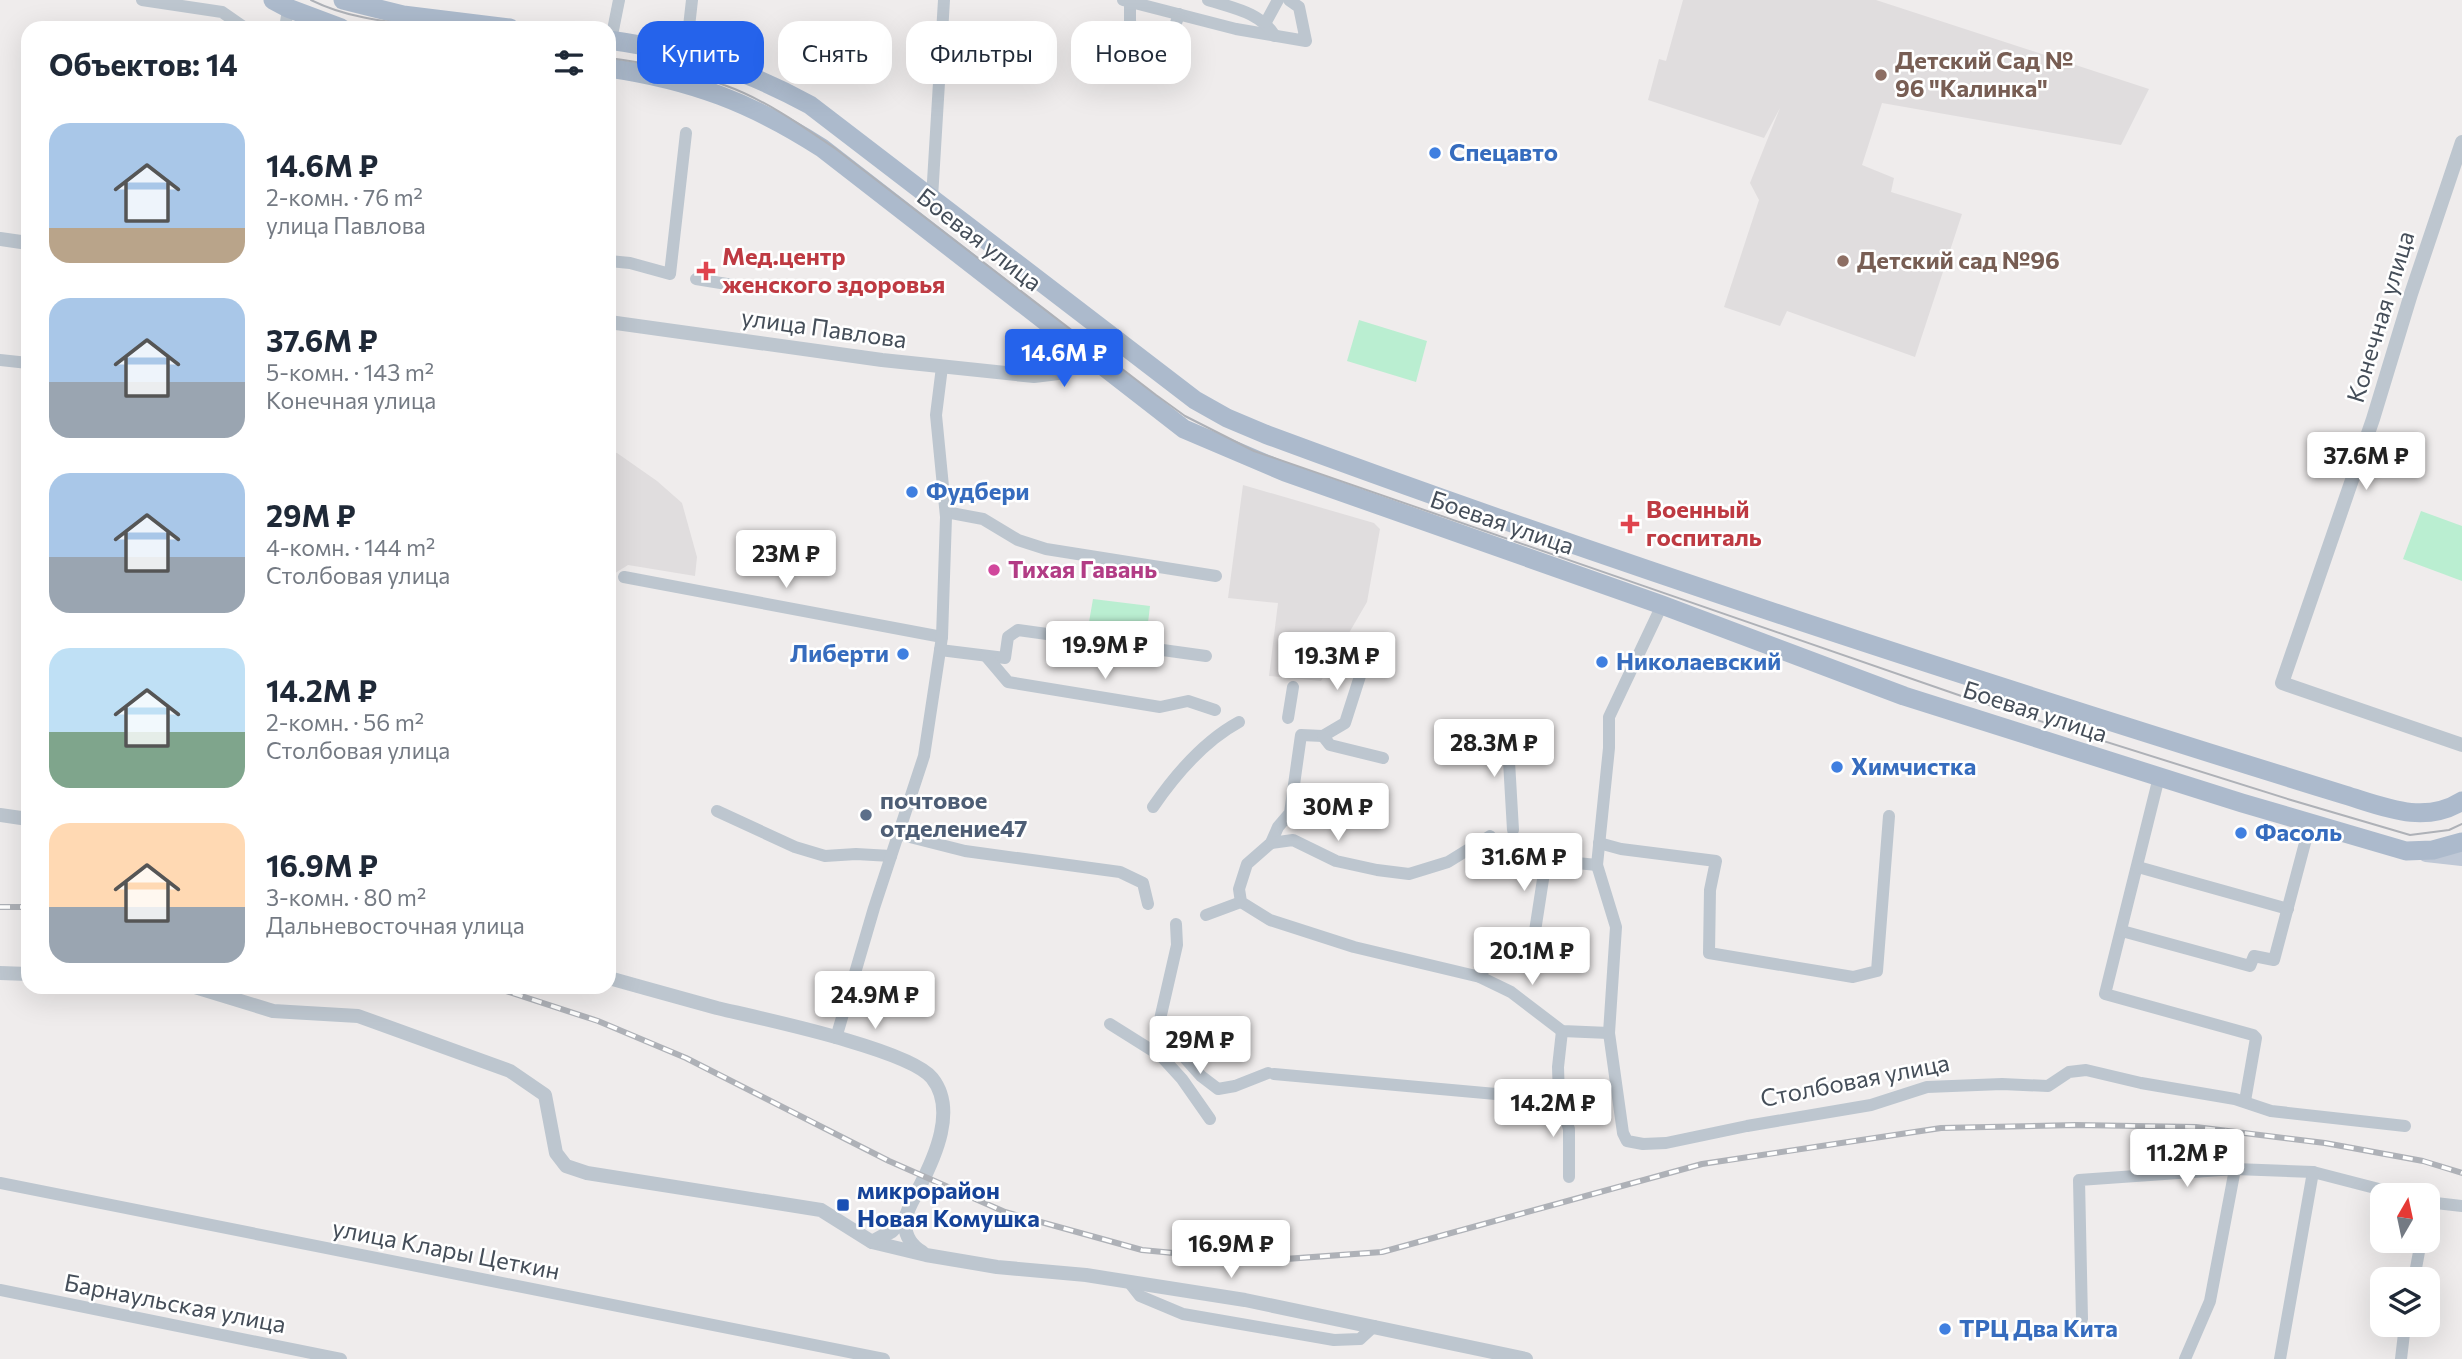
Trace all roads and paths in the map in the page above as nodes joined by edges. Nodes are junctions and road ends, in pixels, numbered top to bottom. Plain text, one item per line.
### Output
1 (142, 0) edge
2 (343, 0) edge
3 (619, 0) edge
4 (692, 0) edge
5 (944, 0) edge
6 (1208, 0) edge
7 (1278, 0) edge
8 (1289, 0) edge
9 (1127, 1) edge
10 (284, 9) edge
11 (1179, 14) junction
12 (235, 21) edge
13 (320, 21) edge
14 (452, 21) edge
15 (614, 21) edge
16 (690, 21) edge
17 (1266, 22) junction
18 (1275, 36) junction
19 (616, 41) edge
20 (637, 45) edge
21 (616, 69) edge
22 (764, 81) edge
23 (686, 133) dead end
24 (2462, 142) edge
25 (932, 198) junction
26 (0, 239) edge
27 (21, 242) edge
28 (616, 262) edge
29 (696, 279) dead end
30 (733, 285) dead end
31 (616, 323) edge
32 (1062, 336) junction
33 (0, 360) edge
34 (21, 362) edge
35 (1095, 362) junction
36 (942, 367) junction
37 (1034, 376) junction
38 (946, 512) junction
39 (1216, 576) dead end
40 (624, 577) dead end
41 (1673, 578) junction
42 (1662, 605) junction
43 (942, 636) junction
44 (940, 650) junction
45 (986, 656) junction
46 (1206, 656) dead end
47 (1374, 665) dead end
48 (1293, 687) dead end
49 (1214, 709) dead end
50 (1288, 718) dead end
51 (1239, 722) dead end
52 (1507, 727) dead end
53 (1323, 736) junction
54 (2462, 745) edge
55 (1383, 758) dead end
56 (2159, 777) junction
57 (2459, 805) edge
58 (1153, 807) dead end
59 (717, 811) dead end
60 (0, 815) edge
61 (1889, 817) dead end
62 (21, 818) edge
63 (2310, 824) junction
64 (1513, 830) dead end
65 (898, 834) junction
66 (1490, 836) dead end
67 (2462, 842) edge
68 (1271, 843) junction
69 (1599, 843) junction
70 (2406, 851) junction
71 (891, 856) junction
72 (2462, 858) edge
73 (1597, 864) junction
74 (2137, 867) junction
75 (1241, 902) junction
76 (1148, 904) dead end
77 (2288, 909) junction
78 (1206, 915) dead end
79 (1176, 924) dead end
80 (1535, 931) dead end
81 (2122, 931) junction
82 (1494, 949) dead end
83 (0, 973) edge
84 (21, 974) edge
85 (1480, 977) junction
86 (616, 980) edge
87 (218, 994) edge
88 (1110, 1024) dead end
89 (1562, 1031) junction
90 (1609, 1033) junction
91 (836, 1038) junction
92 (1167, 1038) junction
93 (1161, 1056) junction
94 (1518, 1096) dead end
95 (2245, 1101) junction
96 (1210, 1119) dead end
97 (2405, 1126) dead end
98 (2235, 1169) junction
99 (2313, 1171) junction
100 (1569, 1177) dead end
101 (0, 1183) edge
102 (2370, 1186) edge
103 (2440, 1205) edge
104 (2462, 1206) edge
105 (906, 1216) junction
106 (872, 1242) junction
107 (926, 1255) junction
108 (1129, 1282) junction
109 (0, 1290) edge
110 (2082, 1319) dead end
111 (1374, 1326) junction
112 (2404, 1337) edge
113 (341, 1359) edge
114 (884, 1359) edge
115 (1526, 1359) edge
116 (2185, 1359) edge
117 (2280, 1359) edge
118 (2401, 1359) edge

1 - 12 street
2 - 14 main road
3 - 15 street
4 - 16 street
5 - 25 street
6 - 17 street
7 - 17 street
8 - 18 street
9 - 11 street
9 - 11 street
10 - 13 main road
11 - 18 street
17 - 18 street
19 - 20 main road, Боевая улица
21 - 32 main road, Боевая улица
22 - 25 main road, Боевая улица
23 - 28 street
24 - 54 street, Конечная улица
25 - 41 main road, Боевая улица
26 - 27 street
29 - 30 street
31 - 36 street, улица Павлова
32 - 35 main road, Боевая улица
32 - 37 street, улица Павлова
33 - 34 street
35 - 37 street, улица Павлова
35 - 42 main road, Боевая улица
36 - 37 street, улица Павлова
36 - 38 street
38 - 39 street
38 - 43 street
40 - 43 street
41 - 42 main road, Столбовая улица
41 - 57 main road, Боевая улица
42 - 56 main road, Боевая улица
42 - 69 street, Столбовая улица
43 - 44 street
44 - 45 street
44 - 65 street
45 - 46 street
45 - 49 street
47 - 53 street
48 - 50 street
51 - 58 street
52 - 64 street
53 - 55 street
53 - 68 street
56 - 63 main road, Боевая улица
56 - 74 street
59 - 71 street
60 - 62 street
61 - 69 street
63 - 70 main road, Боевая улица
63 - 77 street
65 - 71 street
65 - 76 street
66 - 68 street
67 - 70 main road, Боевая улица
68 - 75 street
69 - 73 street, Столбовая улица
70 - 72 main road
71 - 91 street
73 - 80 street
73 - 90 street, Столбовая улица
74 - 77 street
74 - 81 street
75 - 78 street
75 - 85 street
77 - 81 street
79 - 92 street
81 - 95 street
82 - 85 street
83 - 84 street
85 - 89 street
86 - 91 street
87 - 106 street
88 - 93 street
89 - 90 street
89 - 100 street
90 - 95 street, Столбовая улица
91 - 105 street
92 - 93 street
92 - 94 street
93 - 96 street
95 - 97 street, Столбовая улица
98 - 99 street
98 - 110 street
98 - 116 street
99 - 102 street
99 - 117 street
101 - 114 street, улица Клары Цеткин
103 - 104 street
105 - 106 street
105 - 107 street
106 - 107 street
107 - 108 street
108 - 111 street
108 - 111 street
109 - 113 street, Барнаульская улица
111 - 115 street
112 - 118 street

